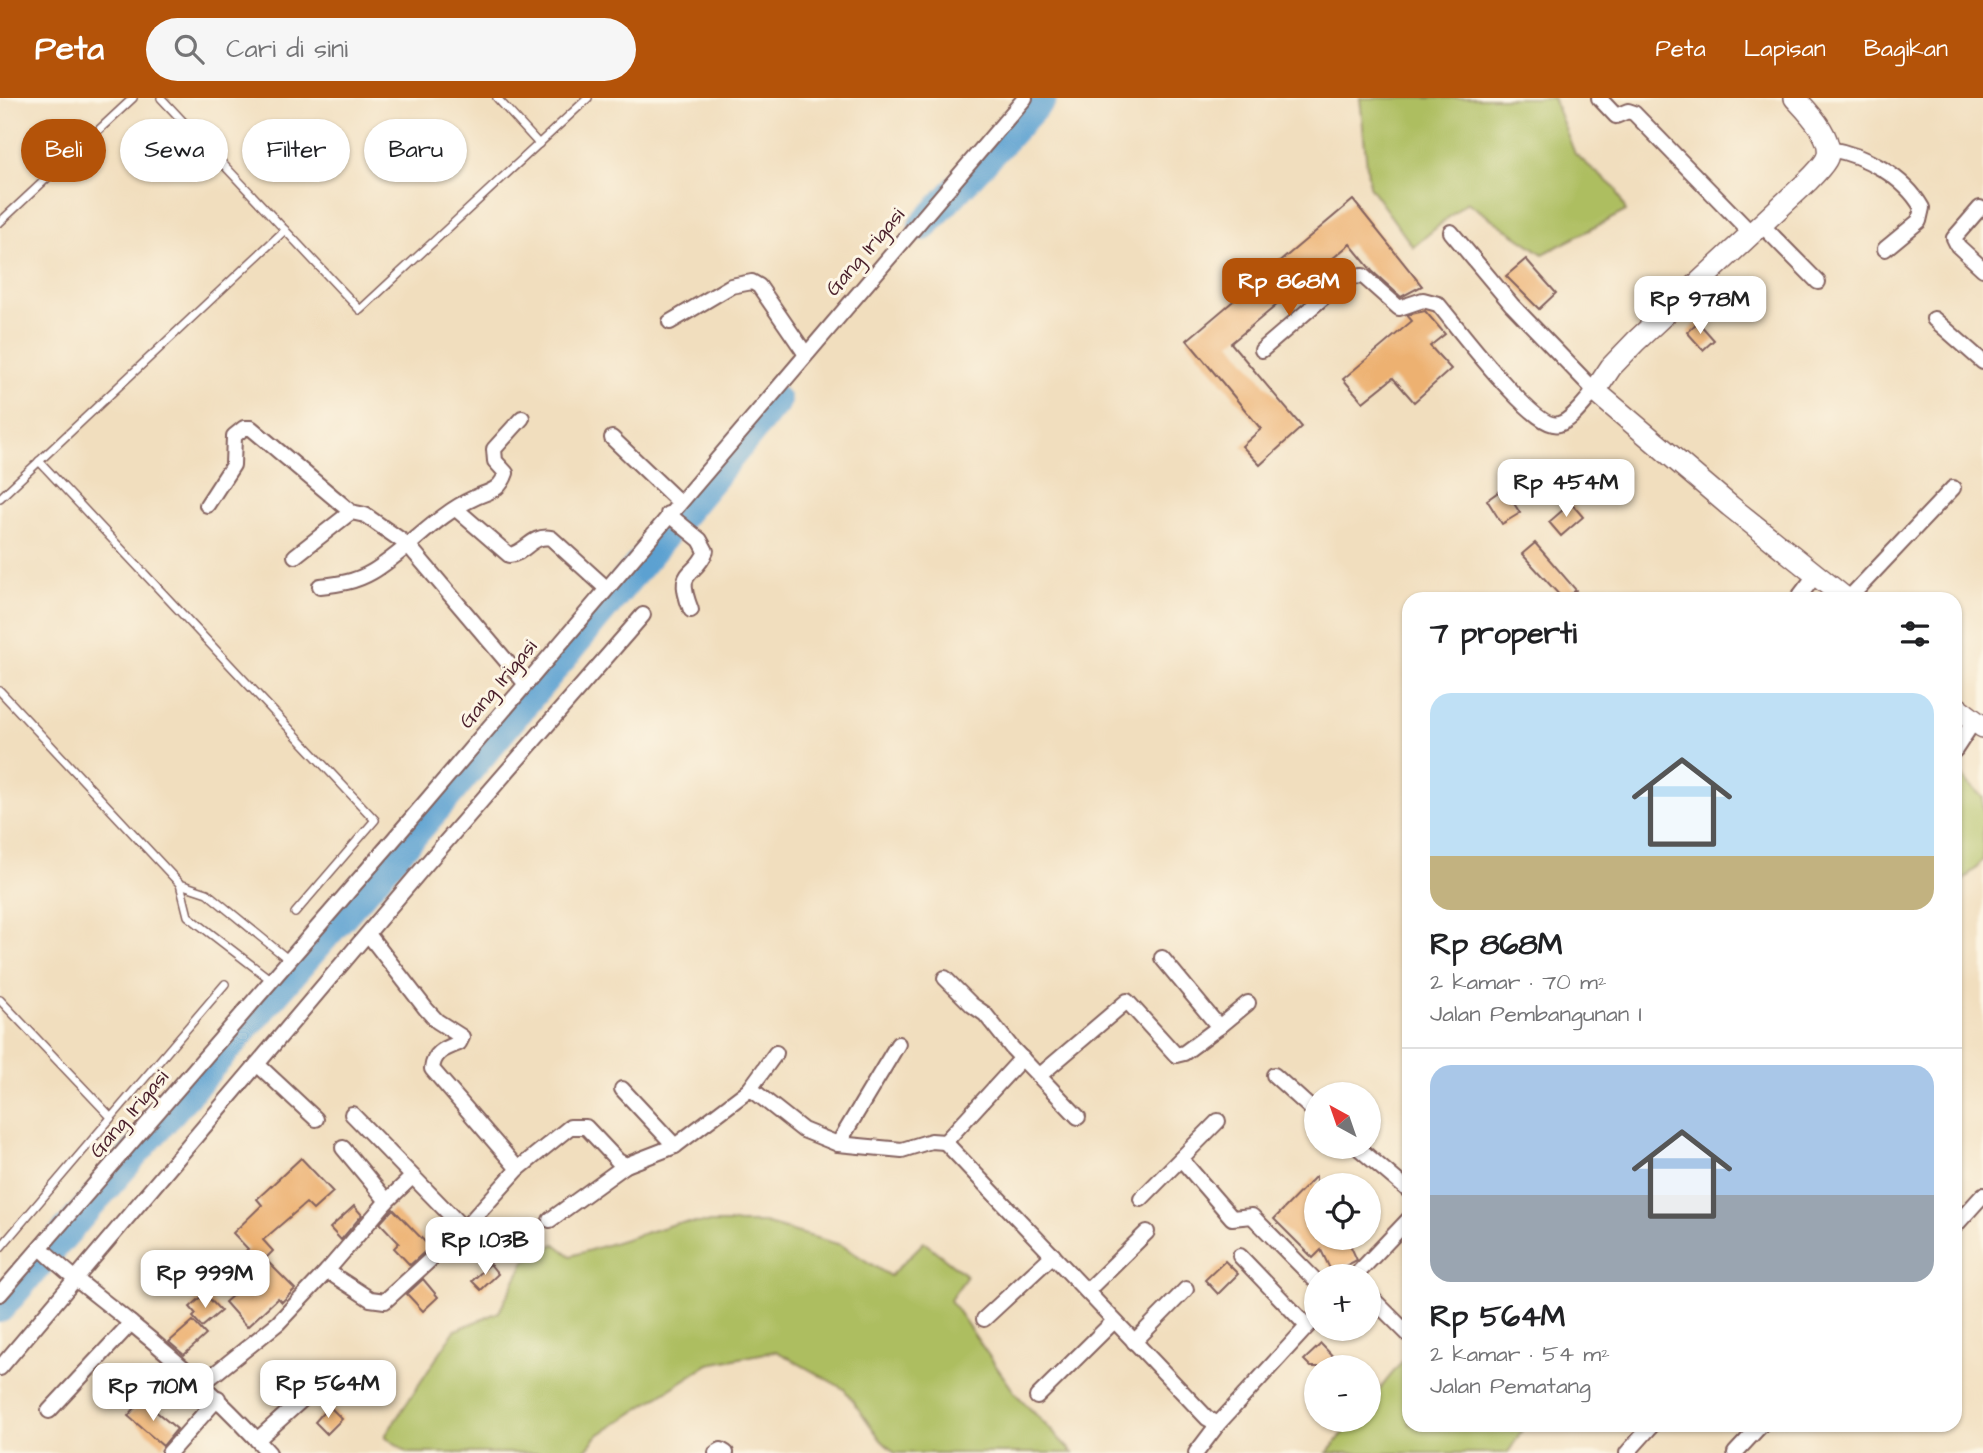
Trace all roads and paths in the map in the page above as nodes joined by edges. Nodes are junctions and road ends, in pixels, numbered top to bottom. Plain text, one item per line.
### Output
1 (133, 98) edge
2 (160, 98) edge
3 (497, 98) edge
4 (588, 98) edge
5 (1025, 98) edge
6 (1599, 98) edge
7 (1795, 98) edge
8 (539, 144) junction
9 (1829, 149) junction
10 (1980, 208) dead end
11 (0, 222) edge
12 (1756, 229) junction
13 (285, 230) junction
14 (1451, 232) dead end
15 (1885, 249) dead end
16 (1983, 269) edge
17 (1818, 282) dead end
18 (1934, 319) dead end
19 (670, 323) dead end
20 (1262, 350) dead end
21 (805, 354) junction
22 (1981, 355) edge
23 (1595, 391) junction
24 (522, 418) dead end
25 (612, 438) dead end
26 (39, 461) junction
27 (1953, 488) dead end
28 (0, 498) edge
29 (679, 502) junction
30 (207, 505) dead end
31 (456, 509) junction
32 (351, 512) junction
33 (670, 516) junction
34 (408, 545) junction
35 (295, 556) dead end
36 (1817, 573) junction
37 (320, 586) dead end
38 (606, 588) junction
39 (1803, 592) edge
40 (1840, 592) edge
41 (1853, 592) edge
42 (691, 610) dead end
43 (643, 615) dead end
44 (525, 683) junction
45 (0, 691) edge
46 (1962, 711) edge
47 (1978, 724) edge
48 (1962, 742) edge
49 (180, 884) junction
50 (295, 913) dead end
51 (368, 934) junction
52 (1162, 958) dead end
53 (289, 960) junction
54 (945, 978) dead end
55 (272, 981) junction
56 (225, 984) dead end
57 (0, 1000) edge
58 (1248, 1003) dead end
59 (1219, 1027) junction
60 (898, 1044) dead end
61 (776, 1053) dead end
62 (1022, 1058) junction
63 (257, 1064) junction
64 (1274, 1075) dead end
65 (1039, 1076) junction
66 (622, 1089) dead end
67 (749, 1090) junction
68 (1304, 1102) edge
69 (352, 1114) dead end
70 (111, 1117) junction
71 (1078, 1117) dead end
72 (316, 1118) dead end
73 (1218, 1121) dead end
74 (945, 1142) junction
75 (838, 1144) junction
76 (675, 1146) junction
77 (343, 1148) dead end
78 (1181, 1159) junction
79 (1371, 1159) edge
80 (626, 1165) junction
81 (518, 1169) junction
82 (412, 1177) junction
83 (1402, 1185) edge
84 (1983, 1195) edge
85 (1141, 1199) dead end
86 (387, 1201) junction
87 (1962, 1217) edge
88 (550, 1220) dead end
89 (1402, 1226) edge
90 (464, 1229) junction
91 (1147, 1232) dead end
92 (0, 1248) edge
93 (43, 1250) junction
94 (1053, 1255) junction
95 (1240, 1256) dead end
96 (1366, 1264) edge
97 (1304, 1269) edge
98 (327, 1271) junction
99 (70, 1275) junction
100 (1186, 1289) dead end
101 (1087, 1291) junction
102 (0, 1294) edge
103 (1381, 1307) edge
104 (1304, 1314) edge
105 (984, 1319) dead end
106 (1114, 1321) junction
107 (131, 1323) junction
108 (1402, 1328) edge
109 (1304, 1330) edge
110 (1135, 1342) junction
111 (0, 1368) edge
112 (202, 1384) junction
113 (314, 1389) dead end
114 (1037, 1397) dead end
115 (218, 1398) junction
116 (49, 1411) dead end
117 (1218, 1424) junction
118 (1646, 1432) edge
119 (1755, 1432) edge
120 (257, 1440) junction
121 (169, 1453) edge
122 (269, 1453) edge
123 (716, 1453) edge
124 (726, 1453) edge
125 (1196, 1453) edge
126 (1628, 1453) edge
127 (1735, 1453) edge

1 - 11 lane
2 - 13 lane
3 - 8 lane
4 - 8 lane
5 - 21 street, Gang Irigasi
6 - 12 street
7 - 9 street
8 - 13 lane
9 - 12 street
9 - 15 street
10 - 16 street
12 - 17 street
12 - 23 street
13 - 26 lane
14 - 23 street
18 - 22 street
19 - 21 street
20 - 23 street
21 - 29 street, Gang Irigasi
23 - 36 street
24 - 31 street
25 - 29 street
26 - 28 lane
26 - 50 lane
27 - 41 street
29 - 33 street, Gang Irigasi
30 - 32 street
31 - 34 street
31 - 38 street
32 - 34 street
32 - 35 street
33 - 38 street, Gang Irigasi
33 - 42 street
34 - 37 street
34 - 44 street
36 - 39 street
36 - 40 street
38 - 44 street, Gang Irigasi
43 - 51 street
44 - 53 street, Gang Irigasi
45 - 49 lane
46 - 47 street
47 - 48 street
49 - 53 lane
49 - 55 lane
51 - 63 street
51 - 81 street
52 - 59 street
53 - 55 street, Gang Irigasi
54 - 62 street
55 - 93 street, Gang Irigasi
56 - 70 lane
57 - 70 lane
58 - 59 street
59 - 65 street
60 - 75 street
61 - 67 street
62 - 65 street
62 - 74 street
63 - 72 street
63 - 99 street
64 - 68 street
65 - 71 street
66 - 76 street
67 - 75 street
67 - 76 street
69 - 82 street
70 - 92 lane
73 - 78 street
74 - 75 street
74 - 94 street
76 - 80 street
77 - 86 street
78 - 85 street
78 - 97 street
79 - 83 street
80 - 81 street
80 - 88 street
81 - 90 street
82 - 86 street
82 - 90 street
84 - 87 street
86 - 98 street
89 - 96 street
90 - 98 street
91 - 101 street
93 - 99 street
93 - 102 street, Gang Irigasi
94 - 101 street
94 - 105 street
95 - 104 street
98 - 112 street
99 - 107 street
99 - 111 street
100 - 110 street
101 - 106 street
103 - 108 street
106 - 110 street
106 - 114 street
107 - 112 street
107 - 116 street
109 - 117 street
110 - 117 street
112 - 115 street
113 - 120 street
115 - 120 street
115 - 121 street
117 - 125 street
118 - 126 street
119 - 127 street
120 - 122 street
123 - 124 street

